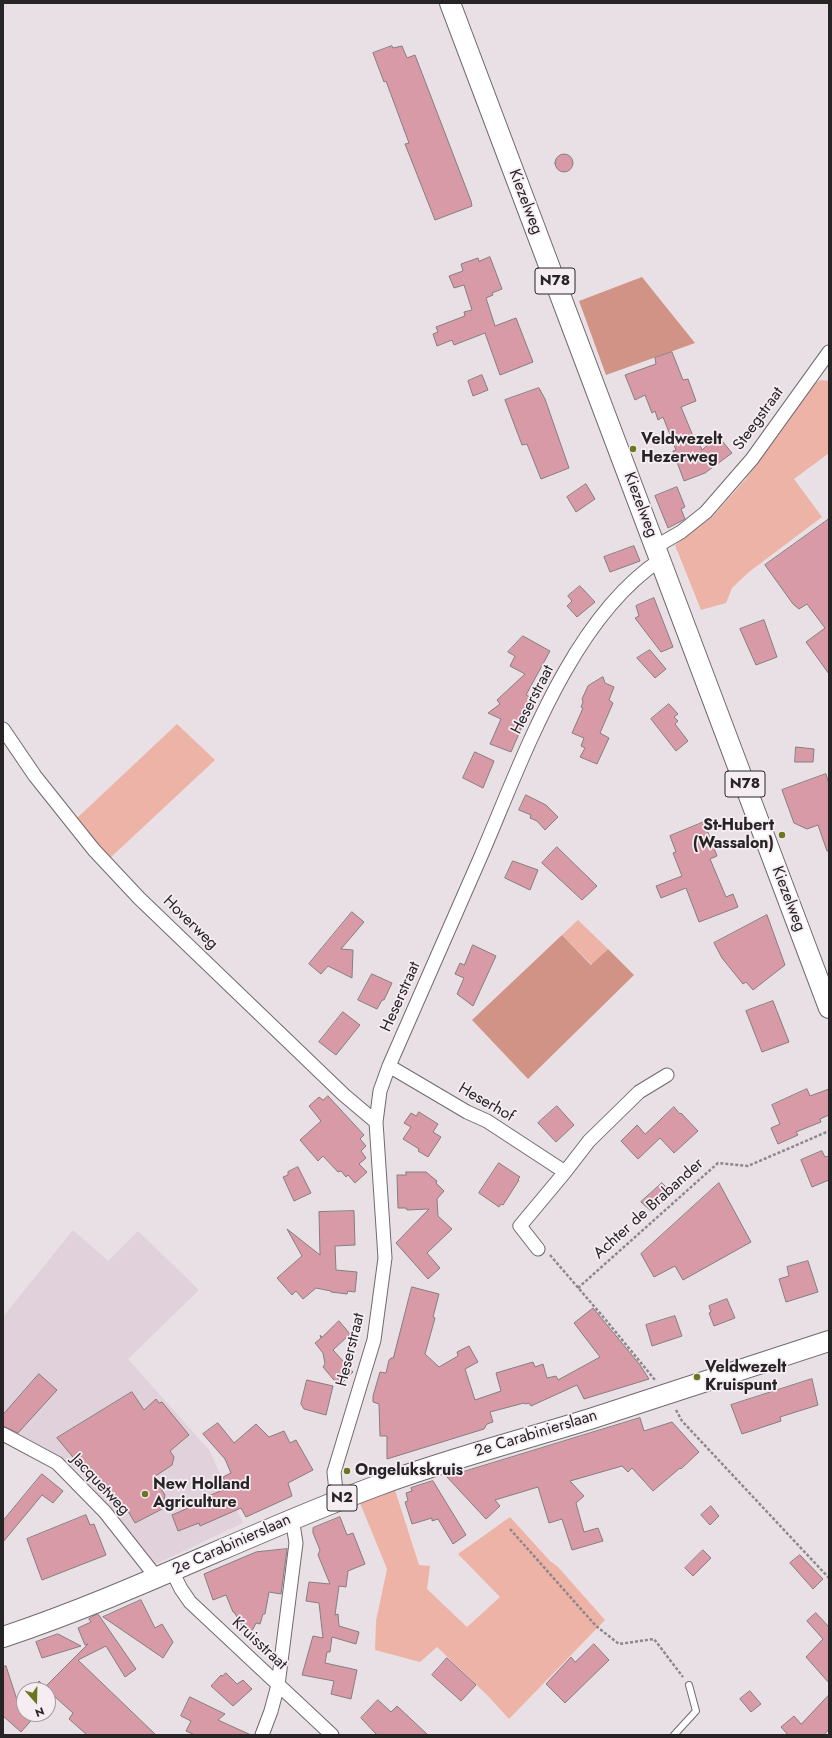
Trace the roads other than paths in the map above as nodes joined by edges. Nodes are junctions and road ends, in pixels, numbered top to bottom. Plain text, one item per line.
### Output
1 (450, 3) edge
2 (828, 357) edge
3 (658, 553) junction
4 (3, 729) edge
5 (829, 1008) edge
6 (389, 1066) junction
7 (667, 1075) dead end
8 (376, 1122) junction
9 (565, 1172) junction
10 (538, 1249) road end
11 (829, 1341) edge
12 (3, 1434) edge
13 (337, 1501) junction
14 (292, 1518) junction
15 (165, 1574) junction
16 (3, 1637) edge
17 (278, 1685) junction
18 (689, 1685) road end
19 (262, 1735) edge
20 (332, 1735) edge
21 (674, 1735) edge

1 - 3 main road, Kiezelweg / N78
2 - 3 street, Steegstraat
3 - 5 main road, Kiezelweg / N78
3 - 6 street, Heserstraat
4 - 8 street, Hoverweg
6 - 8 street, Heserstraat
6 - 9 street, Heserhof
7 - 9 street
8 - 13 street, Heserstraat
9 - 10 street
11 - 13 main road, 2e Carabinierslaan / N2
12 - 15 street, Jacquetweg
13 - 14 main road, 2e Carabinierslaan / N2
14 - 15 main road, 2e Carabinierslaan / N2
14 - 17 street
15 - 16 main road, 2e Carabinierslaan / N2
15 - 17 street, Kruisstraat
17 - 19 street
17 - 20 street, Kruisstraat
18 - 21 lane

